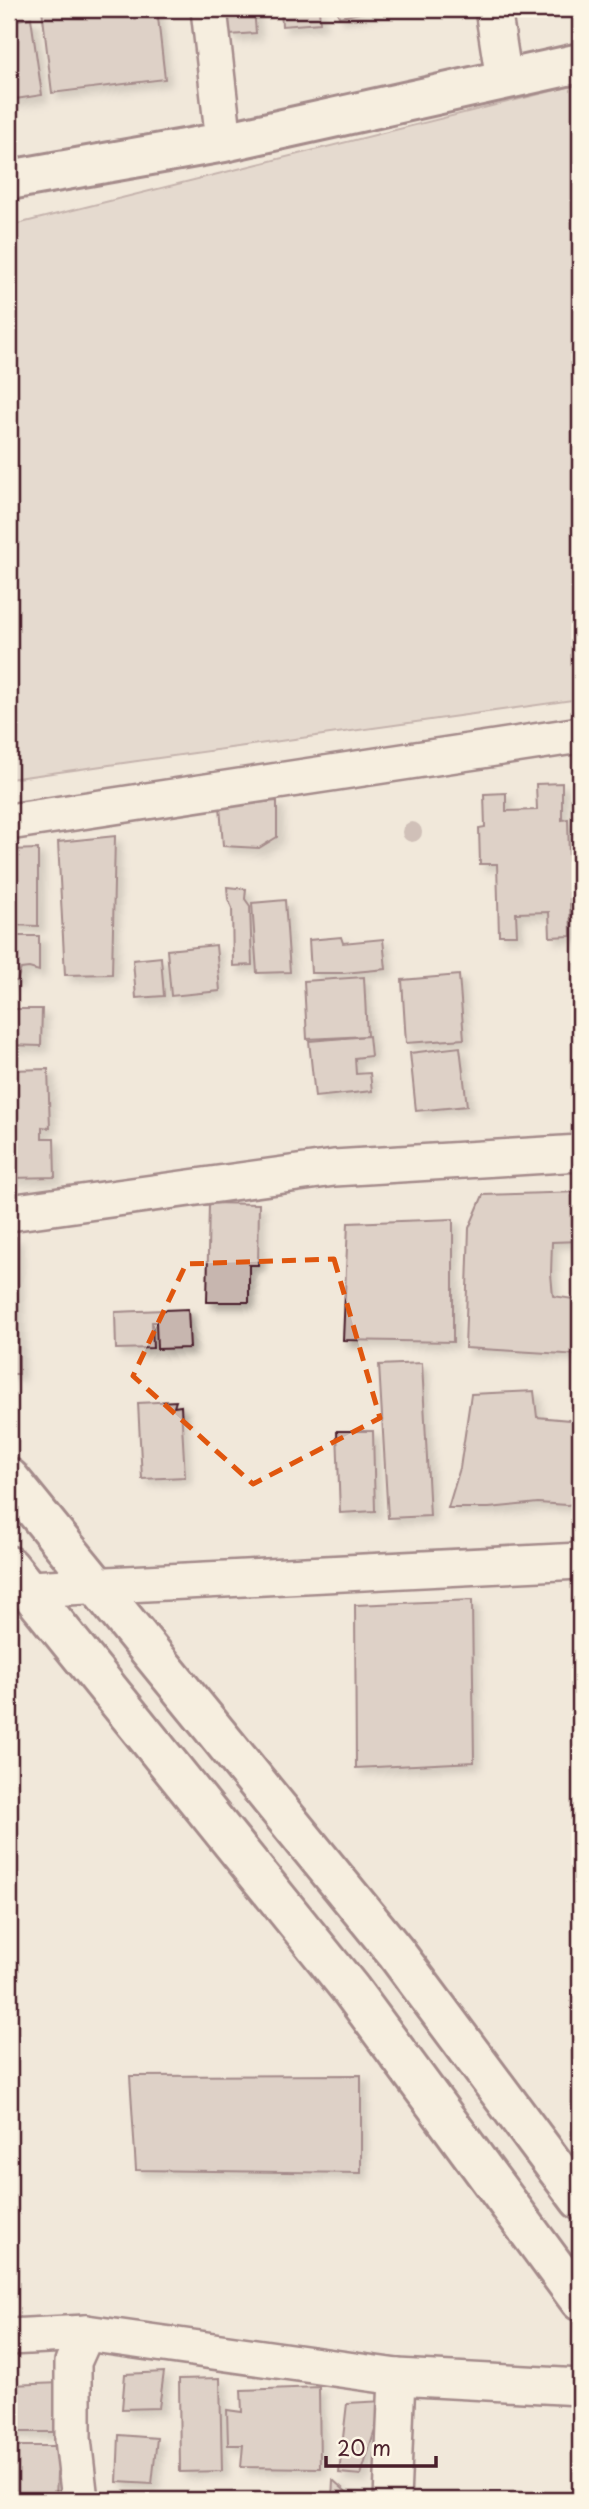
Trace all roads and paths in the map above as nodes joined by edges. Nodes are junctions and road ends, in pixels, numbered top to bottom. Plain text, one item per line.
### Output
1 (209, 9) edge
2 (493, 9) edge
3 (580, 64) edge
4 (504, 80) junction
5 (224, 142) junction
6 (9, 180) edge
7 (580, 735) edge
8 (9, 822) edge
9 (580, 1153) edge
10 (9, 1213) edge
11 (9, 1478) edge
12 (580, 1561) edge
13 (15, 1582) edge
14 (95, 1586) junction
15 (580, 2200) edge
16 (580, 2301) edge
17 (86, 2333) junction
18 (9, 2337) edge
19 (397, 2377) junction
20 (580, 2387) edge
21 (80, 2500) edge
22 (392, 2500) edge

1 - 5 street
2 - 4 street
3 - 4 main road
4 - 5 main road
5 - 6 main road
7 - 8 street
9 - 10 street
11 - 14 main road
12 - 14 street
13 - 14 street
13 - 16 main road
14 - 15 main road
17 - 18 street
17 - 19 street
17 - 21 street
19 - 20 street
19 - 22 street

